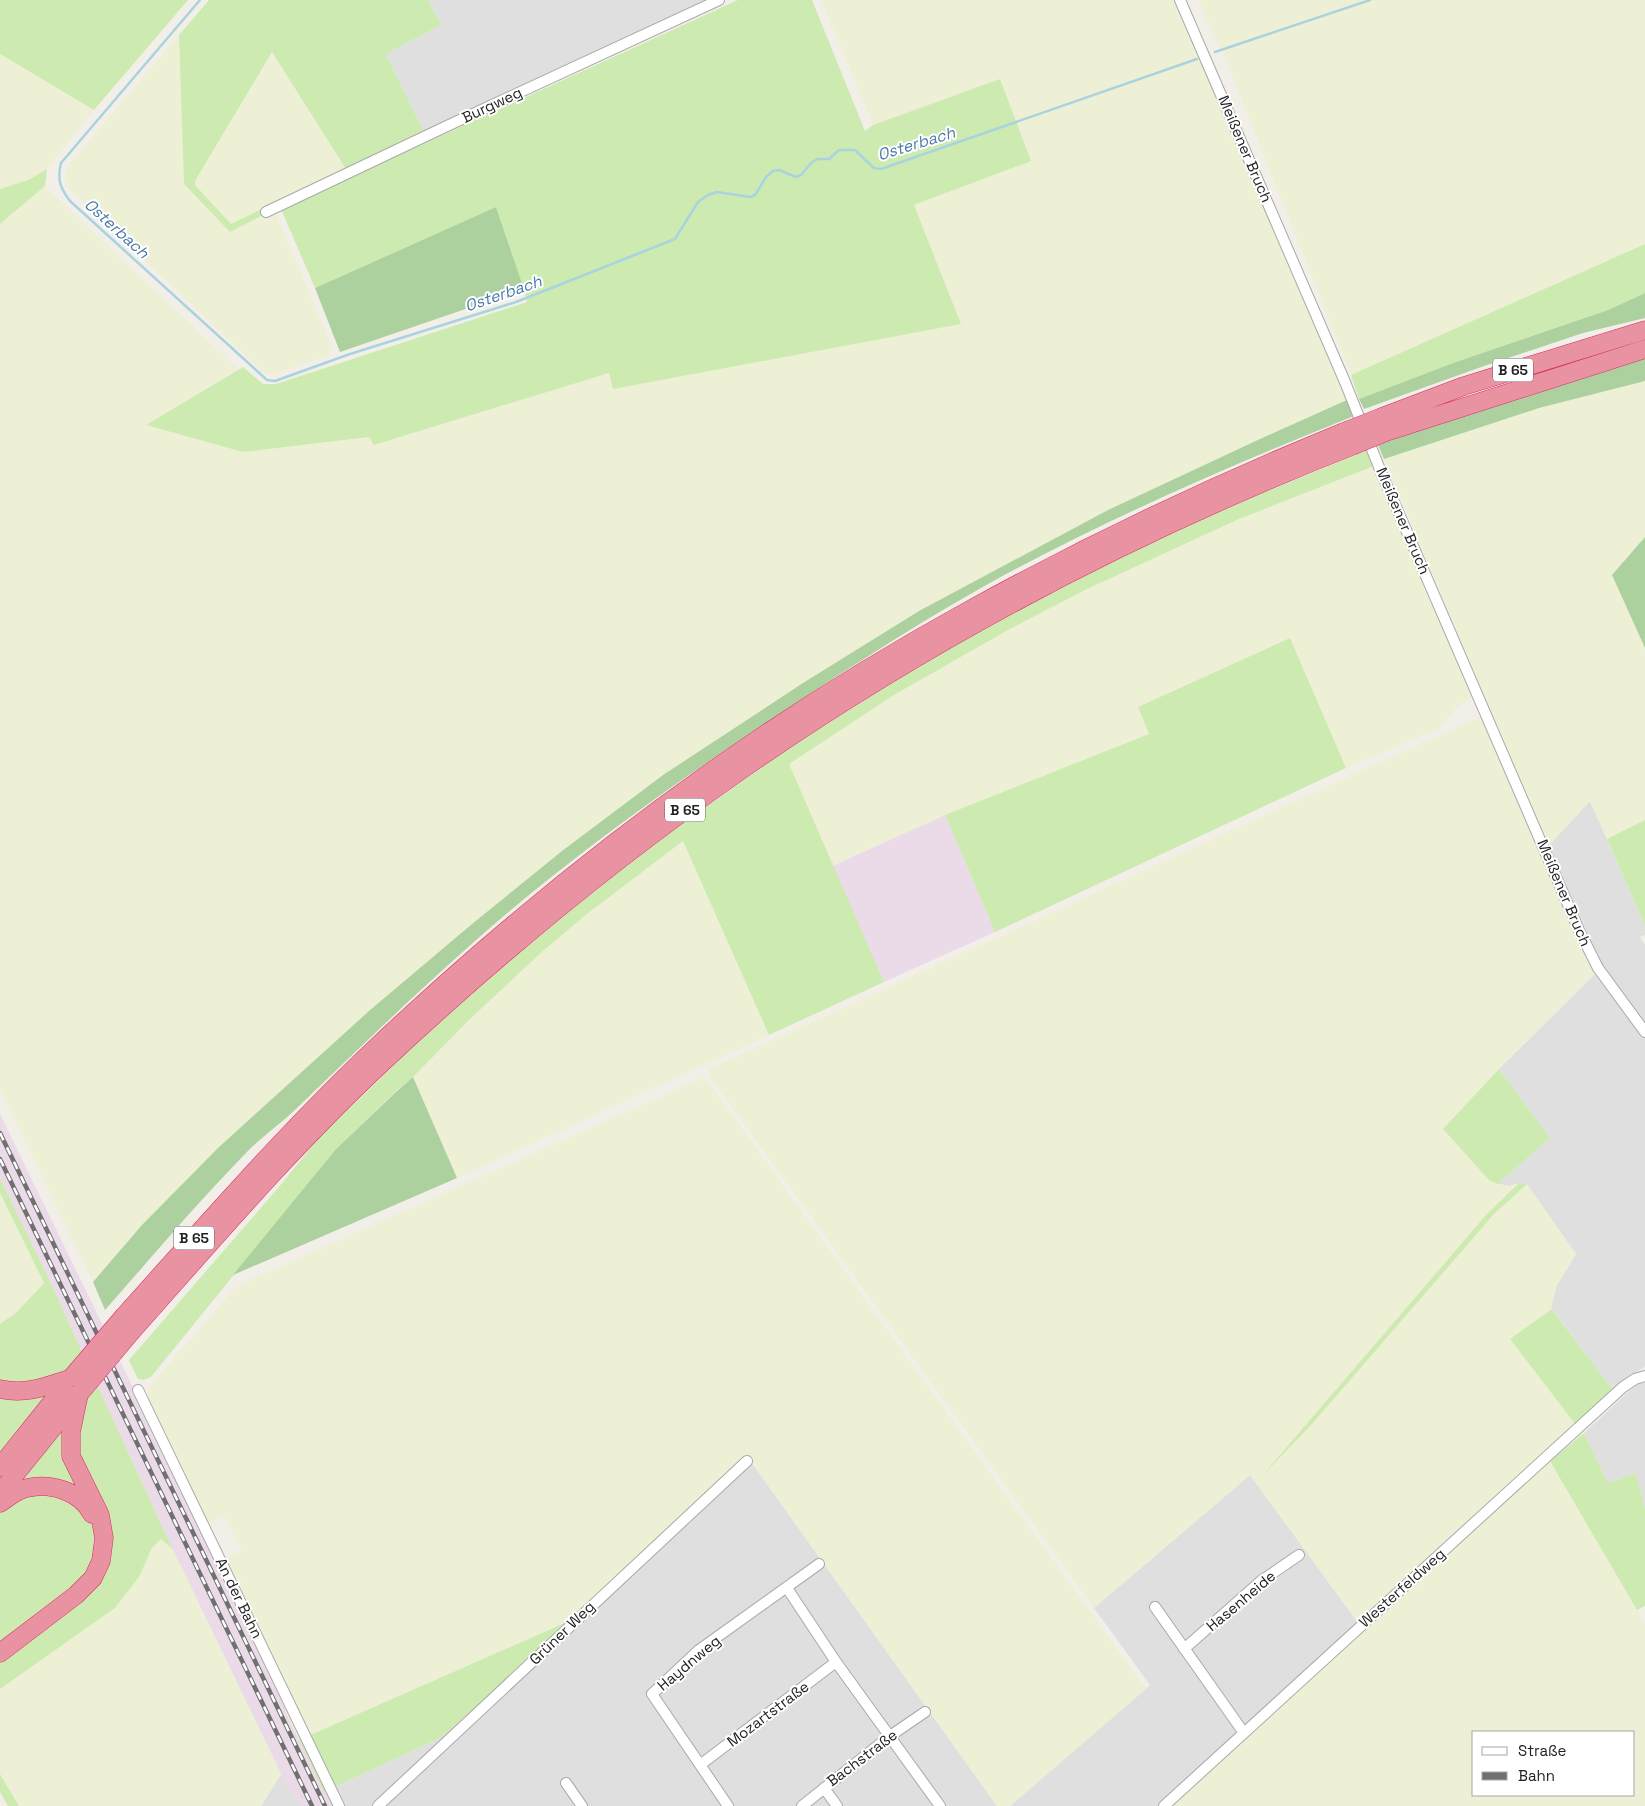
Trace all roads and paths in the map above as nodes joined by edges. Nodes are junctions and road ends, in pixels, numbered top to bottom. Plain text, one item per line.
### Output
1 (719, 0) edge
2 (1180, 0) edge
3 (266, 212) dead end
4 (1645, 330) edge
5 (1645, 349) edge
6 (1384, 425) junction
7 (1645, 1032) edge
8 (1645, 1376) edge
9 (77, 1388) junction
10 (0, 1389) edge
11 (138, 1390) dead end
12 (748, 1461) dead end
13 (0, 1467) edge
14 (0, 1492) edge
15 (0, 1503) edge
16 (1299, 1555) dead end
17 (819, 1564) dead end
18 (787, 1588) junction
19 (1154, 1607) dead end
20 (0, 1646) edge
21 (1184, 1649) junction
22 (0, 1653) edge
23 (836, 1662) junction
24 (925, 1712) dead end
25 (1244, 1733) junction
26 (890, 1736) junction
27 (700, 1765) junction
28 (566, 1783) dead end
29 (824, 1788) junction
30 (339, 1806) edge
31 (378, 1806) edge
32 (582, 1806) edge
33 (728, 1806) edge
34 (802, 1806) edge
35 (837, 1806) edge
36 (940, 1806) edge
37 (1164, 1806) edge

1 - 3 street, Burgweg
2 - 7 street, Meißener Bruch
4 - 6 highway, B 65
5 - 6 highway, B 65
6 - 9 highway, B 65, bridge
8 - 25 street, Westerfeldweg
9 - 10 highway
9 - 13 highway, B 65
9 - 14 highway, B 65
9 - 22 highway
11 - 30 street, An der Bahn
12 - 31 street, Grüner Weg
15 - 20 highway
16 - 21 street, Hasenheide
17 - 18 street, Haydnweg
18 - 23 street
18 - 27 street, Haydnweg
19 - 21 street
21 - 25 street
23 - 26 street
23 - 27 street, Mozartstraße
24 - 26 street, Bachstraße
25 - 37 street, Westerfeldweg
26 - 29 street, Bachstraße
26 - 36 street
27 - 33 street, Haydnweg
28 - 32 street
29 - 34 street, Bachstraße
29 - 35 street

